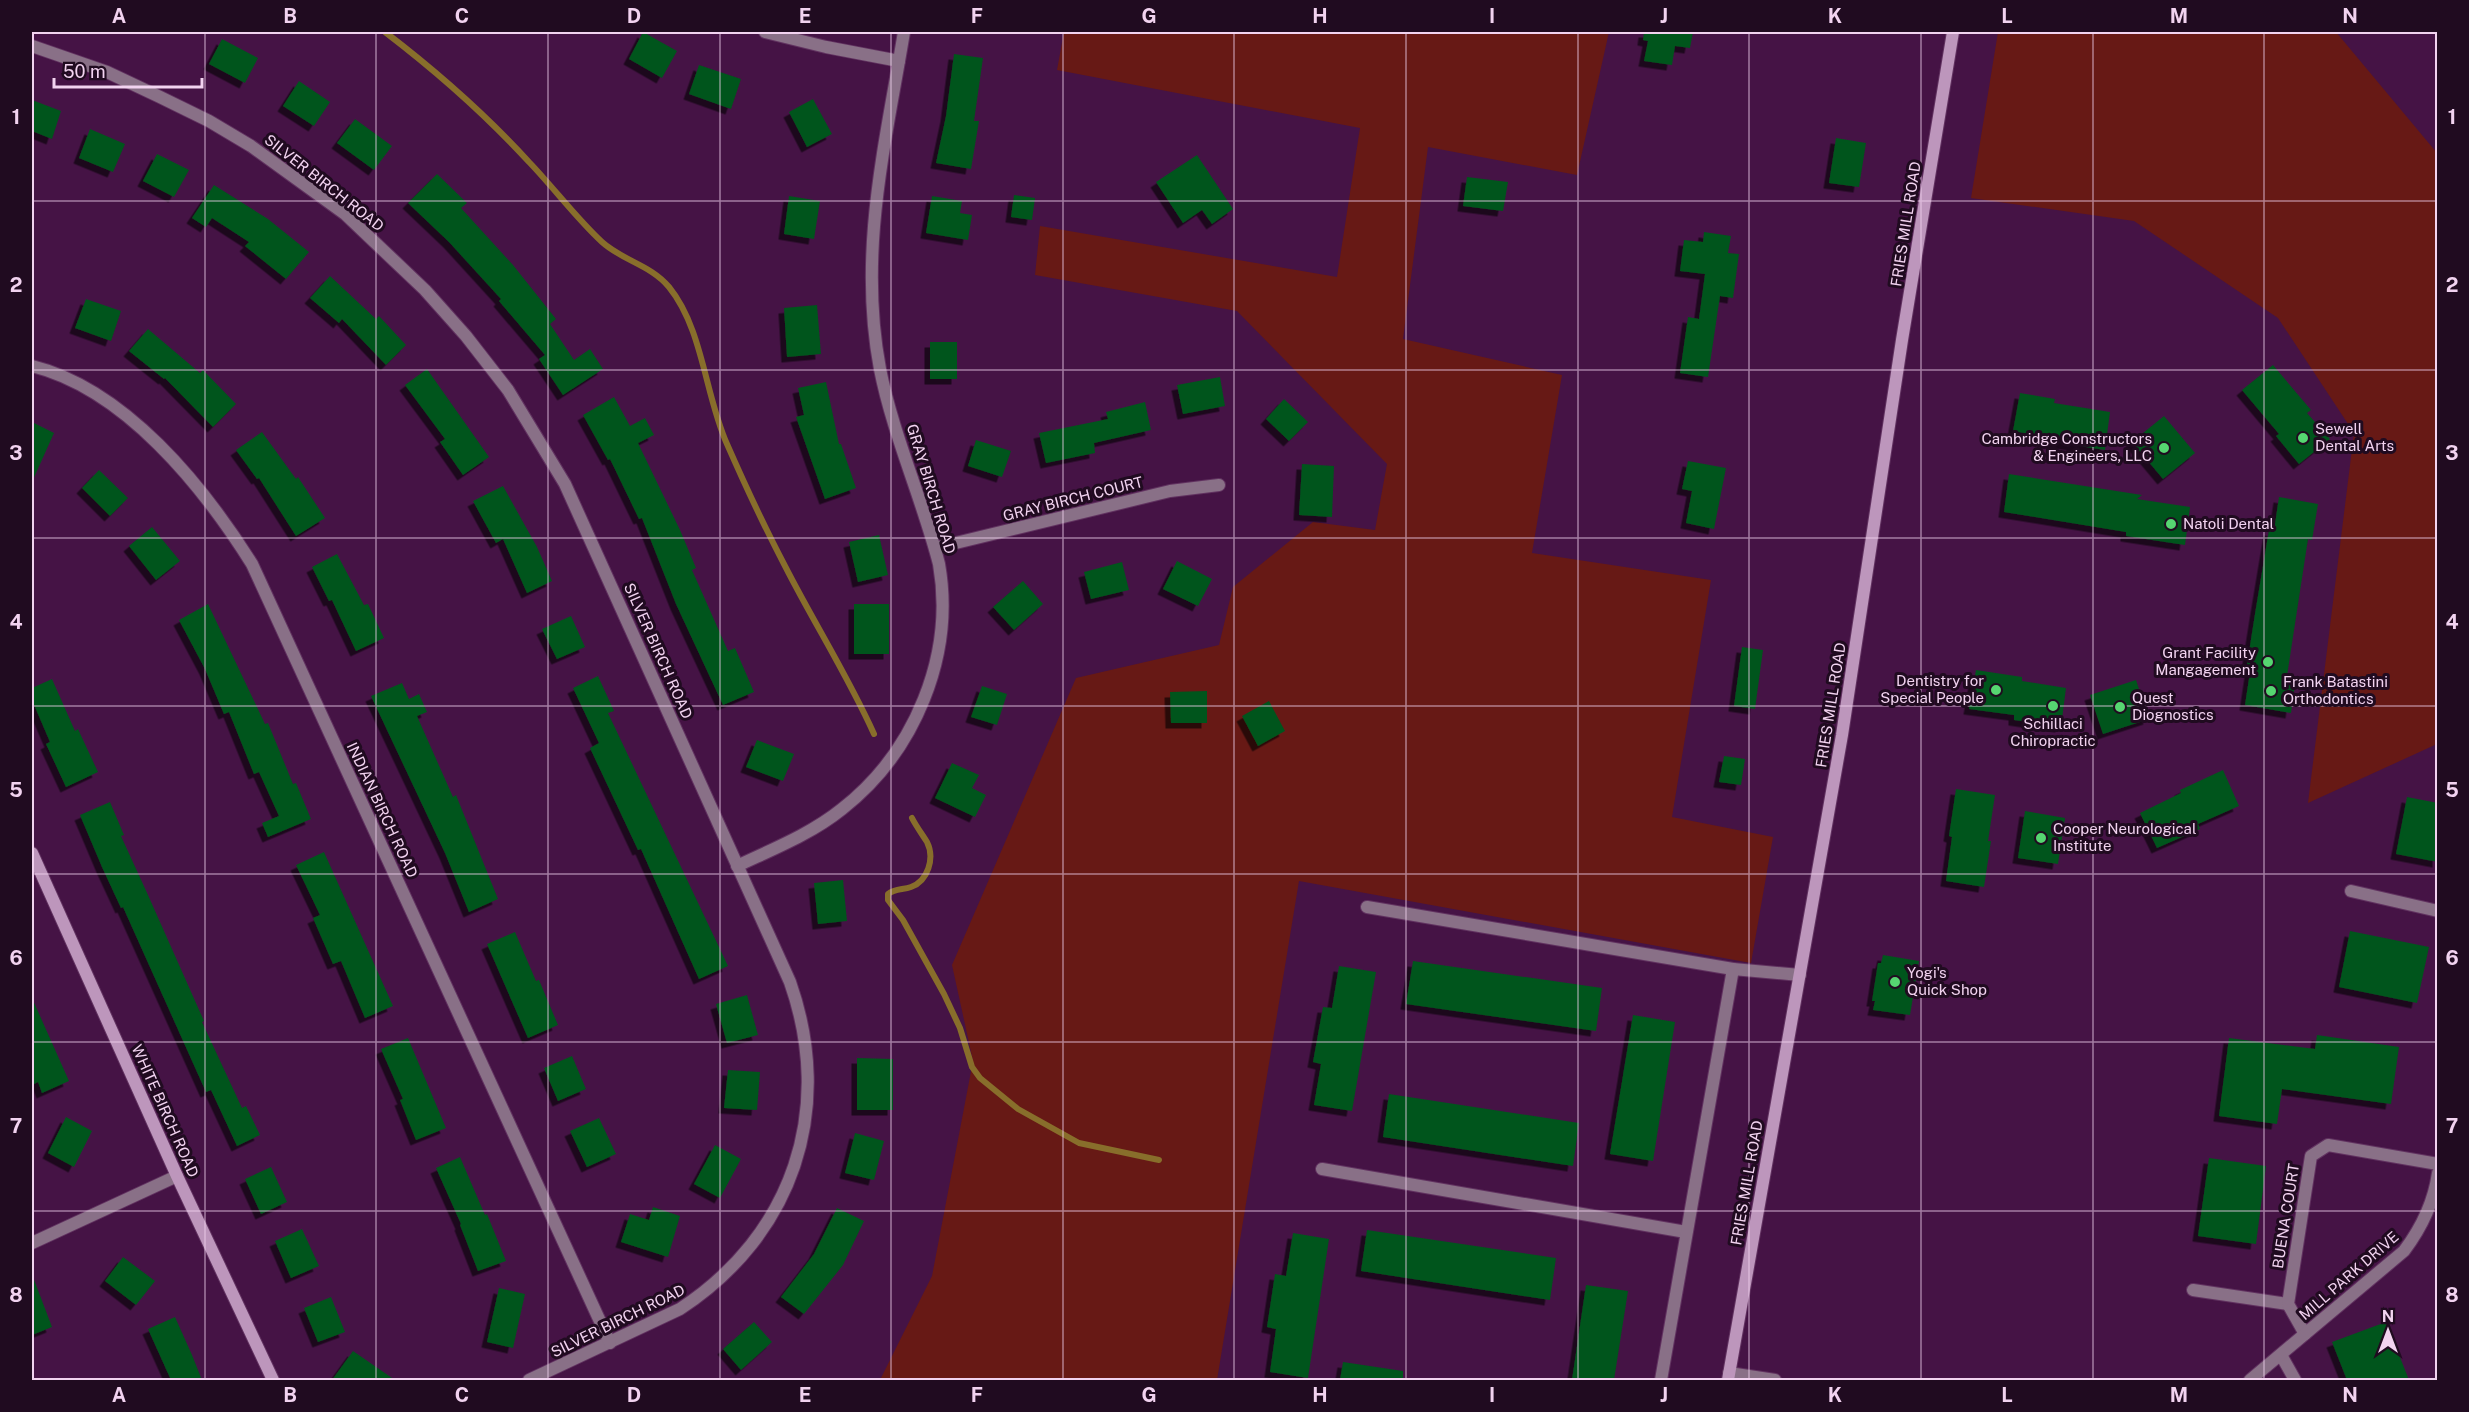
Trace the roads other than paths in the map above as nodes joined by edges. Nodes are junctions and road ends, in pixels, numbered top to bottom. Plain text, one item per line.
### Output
1 (765, 32) edge
2 (903, 32) edge
3 (1953, 32) edge
4 (32, 46) edge
5 (899, 61) junction
6 (32, 366) edge
7 (1219, 485) dead end
8 (935, 548) junction
9 (32, 853) edge
10 (737, 866) junction
11 (2351, 891) dead end
12 (1367, 907) dead end
13 (2438, 911) edge
14 (1733, 969) junction
15 (1800, 975) junction
16 (2438, 1164) edge
17 (1322, 1169) dead end
18 (2438, 1173) edge
19 (177, 1176) junction
20 (1686, 1232) junction
21 (32, 1242) edge
22 (2193, 1290) dead end
23 (2288, 1305) junction
24 (2305, 1334) junction
25 (610, 1343) junction
26 (2281, 1355) junction
27 (1728, 1377) edge
28 (273, 1380) edge
29 (529, 1380) edge
30 (1661, 1380) edge
31 (1775, 1380) edge
32 (2250, 1380) edge
33 (2295, 1380) edge

1 - 5 street
2 - 5 street, GRAY BIRCH ROAD
3 - 15 main road, FRIES MILL ROAD
4 - 10 street, SILVER BIRCH ROAD
5 - 8 street, GRAY BIRCH ROAD
6 - 25 street, INDIAN BIRCH ROAD
7 - 8 street, GRAY BIRCH COURT
8 - 10 street, GRAY BIRCH ROAD
9 - 19 main road, WHITE BIRCH ROAD
10 - 25 street, SILVER BIRCH ROAD
11 - 13 street
12 - 14 street
14 - 15 street
14 - 20 street
15 - 27 main road, FRIES MILL ROAD
16 - 23 street, BUENA COURT
17 - 20 street
18 - 24 street, MILL PARK DRIVE
19 - 21 street
19 - 28 main road, WHITE BIRCH ROAD
20 - 30 street
22 - 23 street
23 - 24 street
24 - 26 street, MILL PARK DRIVE
25 - 29 street, SILVER BIRCH ROAD
26 - 32 street, MILL PARK DRIVE
26 - 33 street
27 - 31 street

